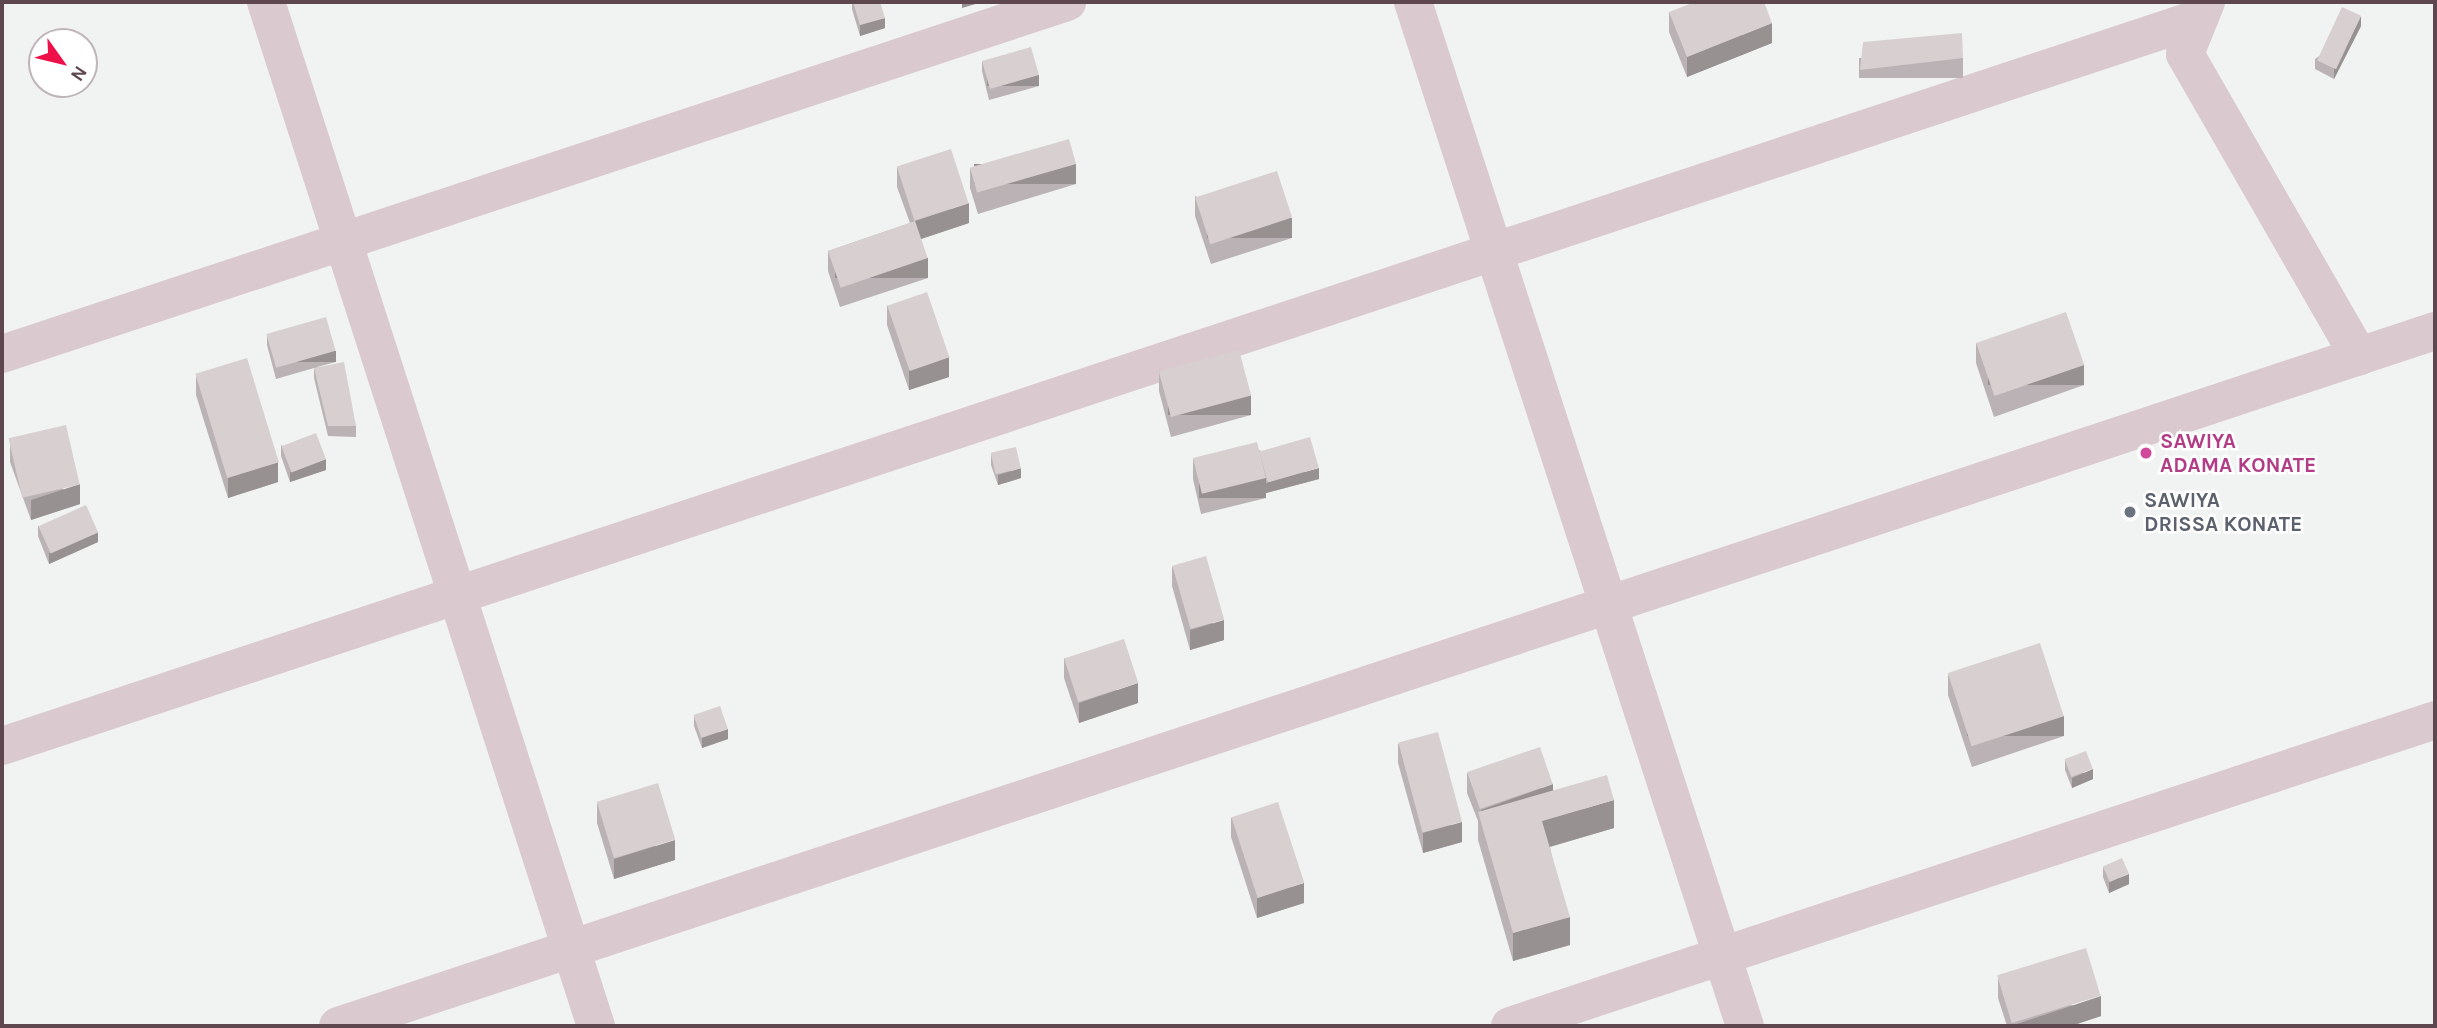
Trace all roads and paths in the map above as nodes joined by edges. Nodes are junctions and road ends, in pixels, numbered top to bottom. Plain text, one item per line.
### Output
1 (265, 2) edge
2 (1067, 2) edge
3 (1413, 2) edge
4 (2202, 10) edge
5 (342, 242) junction
6 (1494, 252) junction
7 (2435, 331) edge
8 (2, 354) edge
9 (2359, 357) junction
10 (456, 595) junction
11 (1608, 605) junction
12 (2435, 720) edge
13 (2, 746) edge
14 (572, 949) junction
15 (1722, 956) junction
16 (338, 1026) edge
17 (596, 1026) edge
18 (1510, 1026) edge
19 (1745, 1026) edge

1 - 5 street
2 - 5 street
3 - 6 street
4 - 6 street
4 - 9 street
5 - 8 street
5 - 10 street
6 - 10 street
6 - 11 street
7 - 9 street
9 - 11 street
10 - 13 street
10 - 14 street
11 - 14 street
11 - 15 street
12 - 15 street
14 - 16 street
14 - 17 street
15 - 18 street
15 - 19 street

